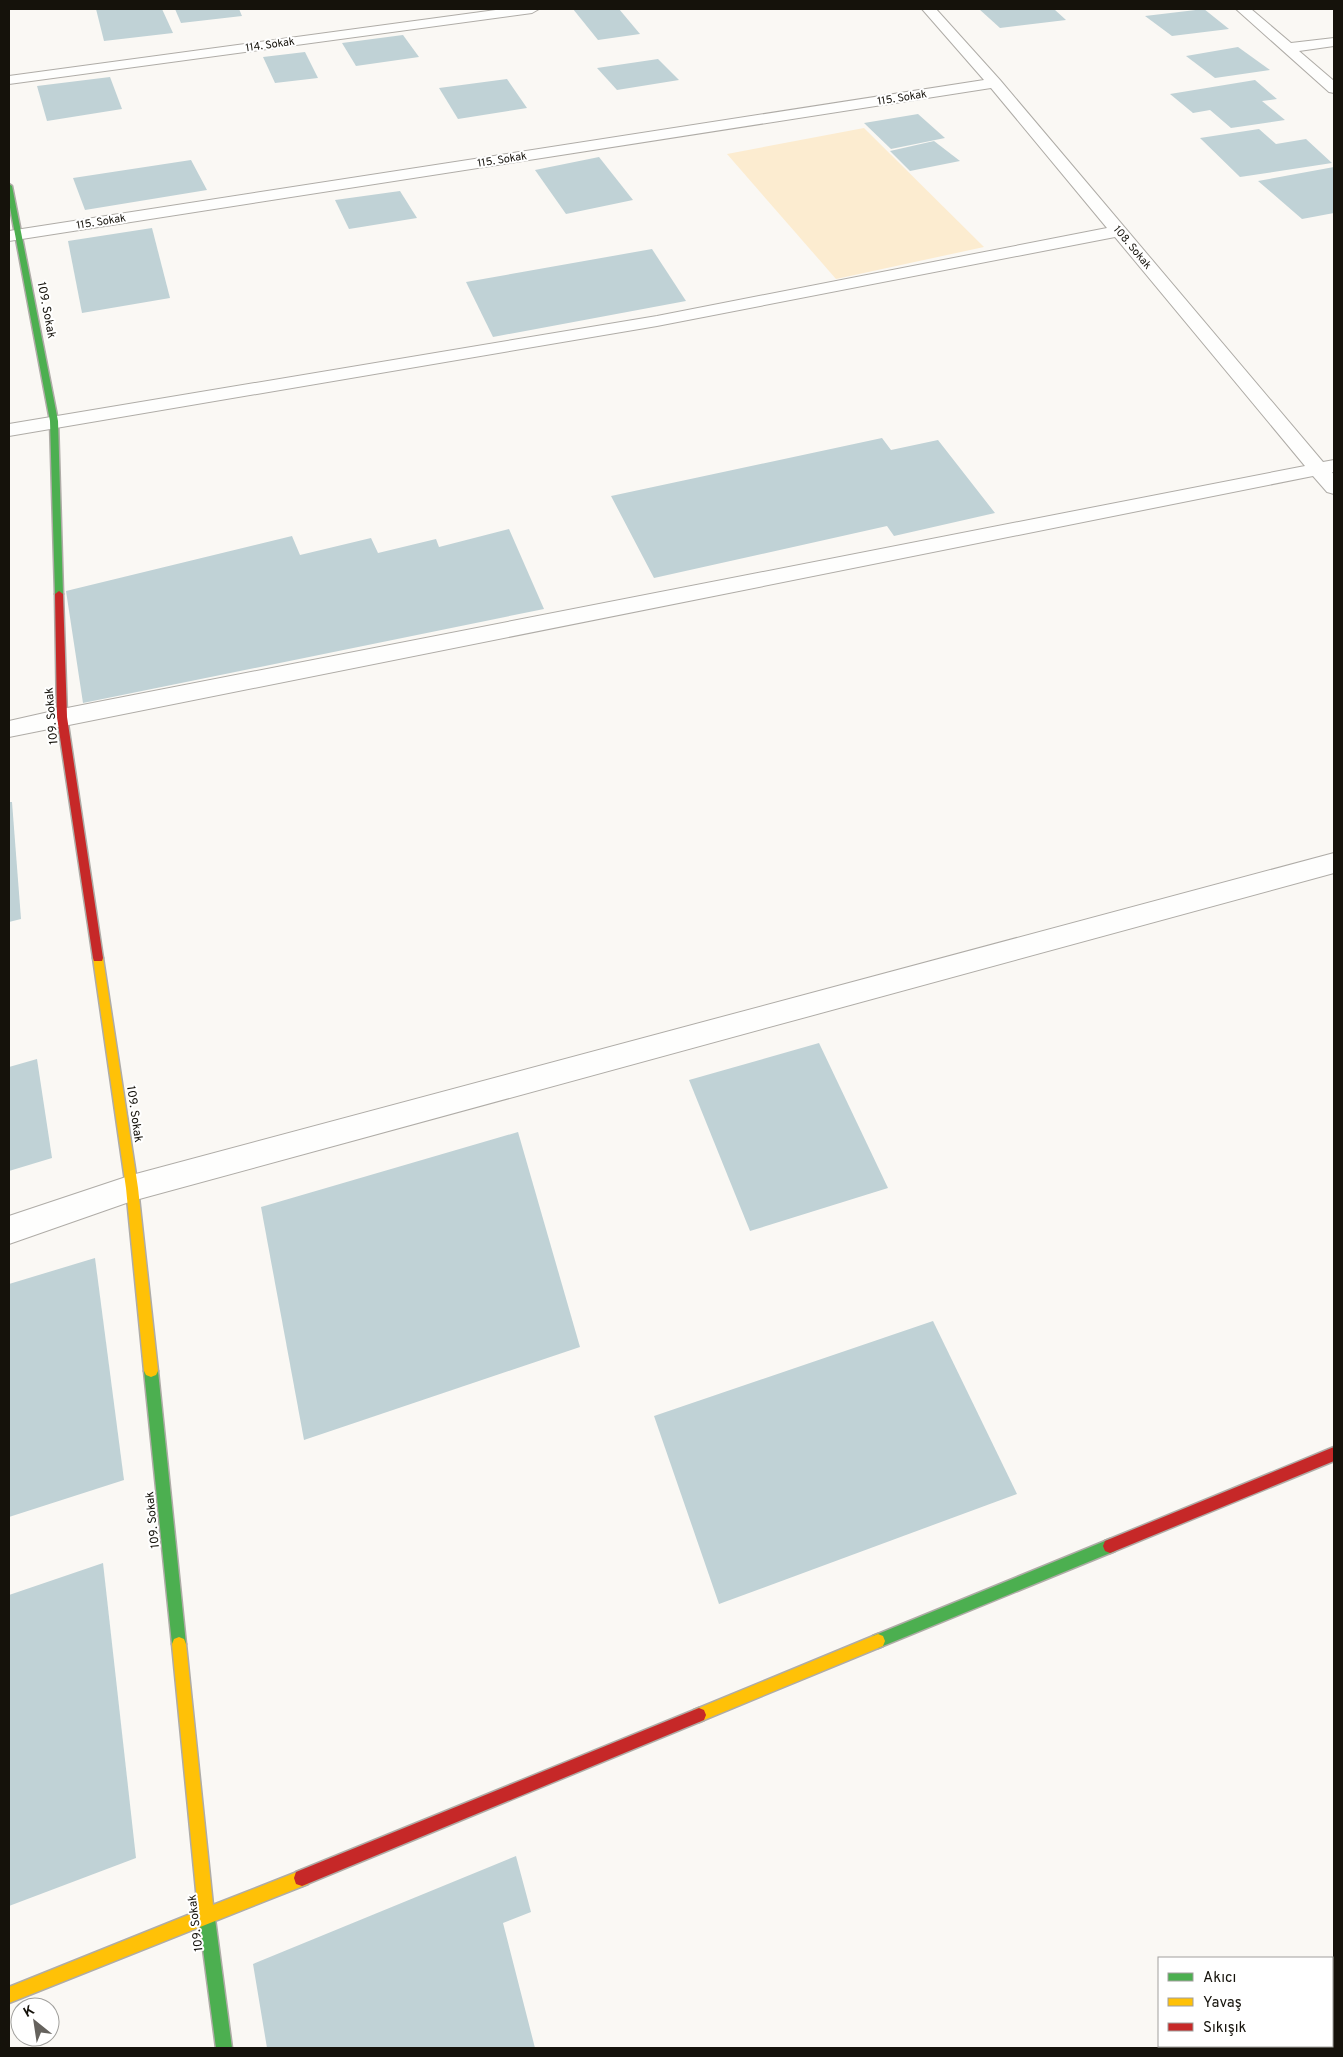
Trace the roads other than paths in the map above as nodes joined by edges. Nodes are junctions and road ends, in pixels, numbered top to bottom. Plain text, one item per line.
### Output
1 (532, 9) edge
2 (929, 9) edge
3 (1243, 9) edge
4 (1334, 42) edge
5 (1288, 48) junction
6 (9, 80) edge
7 (995, 83) junction
8 (1334, 89) edge
9 (9, 186) edge
10 (1119, 231) junction
11 (14, 235) edge
12 (54, 421) junction
13 (9, 430) edge
14 (1326, 468) edge
15 (1334, 488) edge
16 (62, 717) junction
17 (9, 729) edge
18 (1334, 863) edge
19 (132, 1188) junction
20 (9, 1230) edge
21 (1334, 1454) edge
22 (207, 1917) junction
23 (9, 1995) edge
24 (224, 2048) edge

1 - 6 street, 114. Sokak
2 - 7 street, 108. Sokak
3 - 5 street
4 - 5 street
5 - 8 street
7 - 10 street, 108. Sokak
7 - 11 street, 115. Sokak
9 - 11 street, 109. Sokak
10 - 12 street
10 - 14 street, 108. Sokak
11 - 12 street, 109. Sokak
12 - 13 street
12 - 16 street, 109. Sokak
14 - 15 street, 108. Sokak
14 - 16 street
16 - 17 street
16 - 19 street, 109. Sokak
18 - 19 street
19 - 20 street
19 - 22 street, 109. Sokak
21 - 22 street
22 - 23 street
22 - 24 street, 109. Sokak

